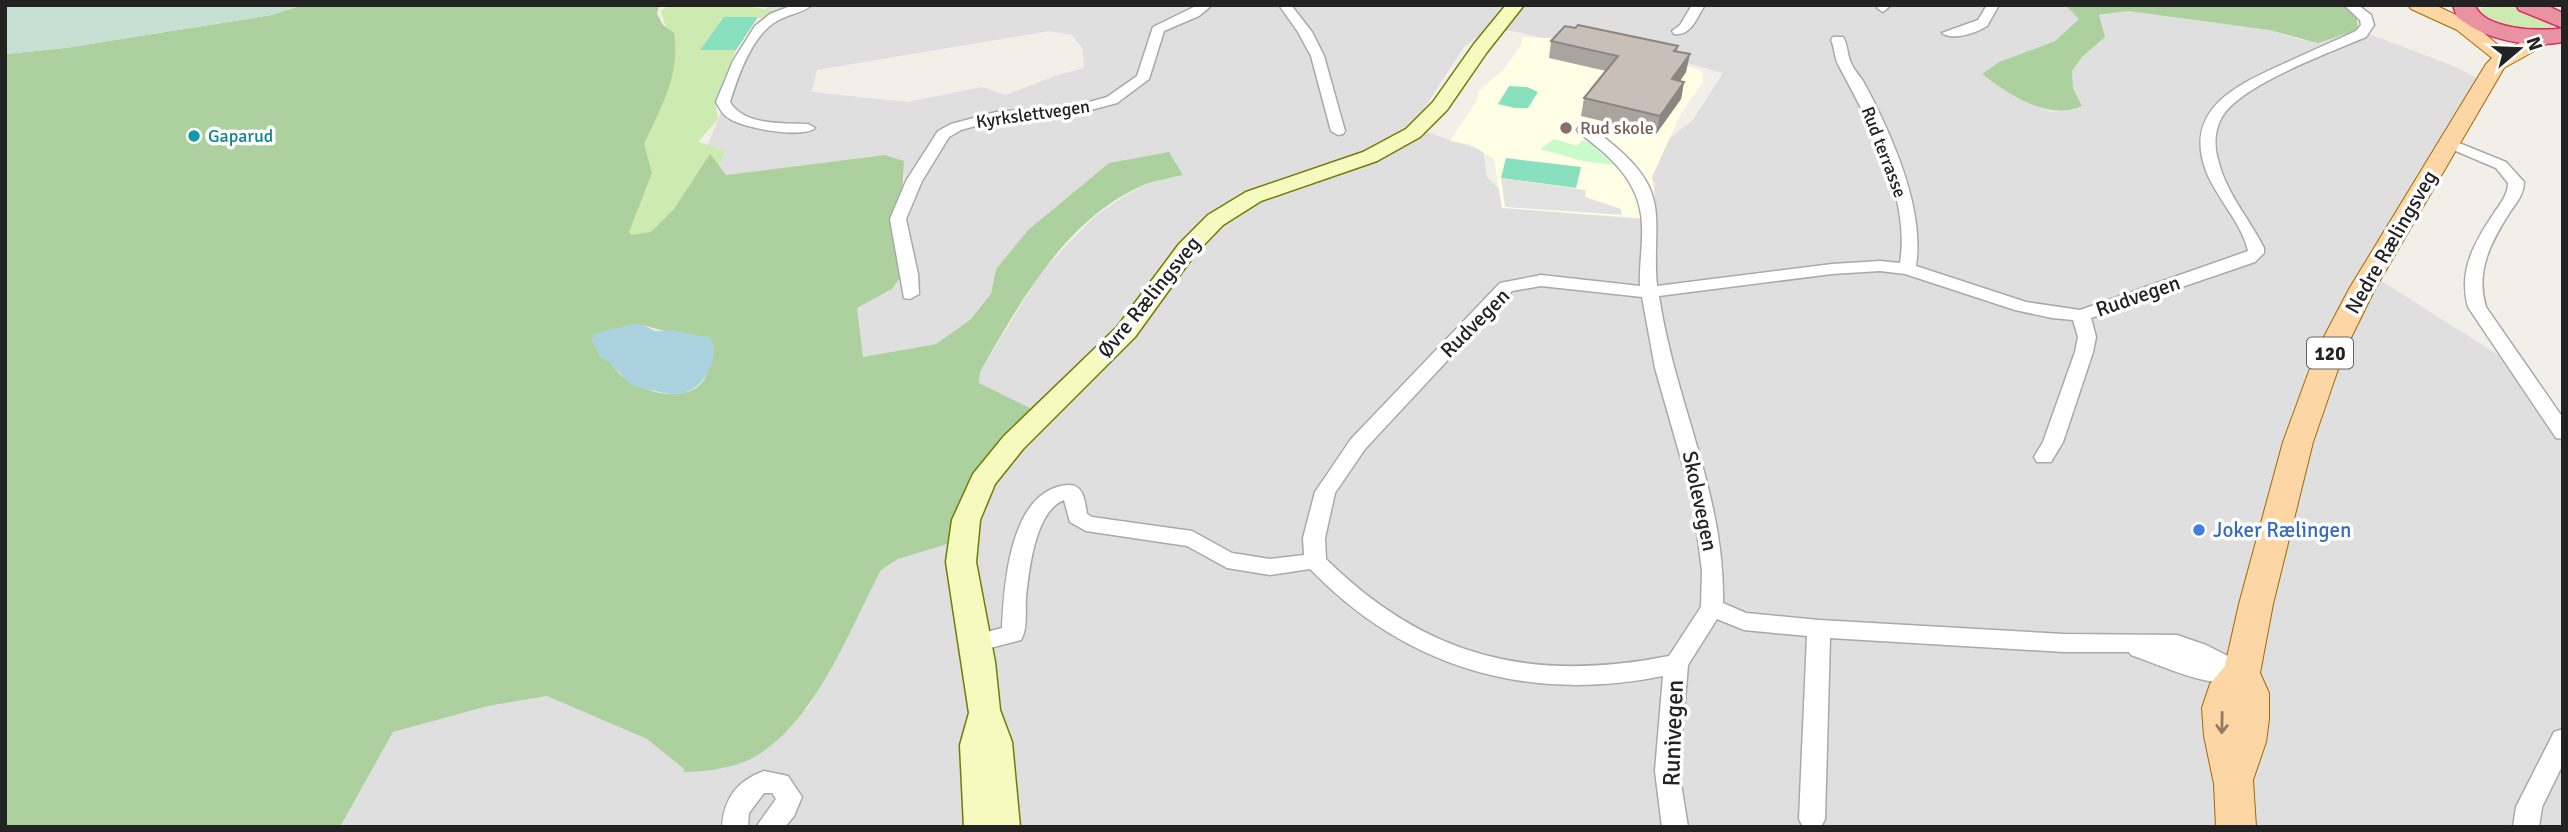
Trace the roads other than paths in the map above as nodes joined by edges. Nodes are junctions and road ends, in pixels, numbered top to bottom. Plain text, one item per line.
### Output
1 (806, 5) edge
2 (1206, 5) edge
3 (1284, 5) edge
4 (1516, 5) edge
5 (1699, 5) edge
6 (1993, 5) edge
7 (2350, 5) edge
8 (2418, 5) edge
9 (2436, 5) edge
10 (2530, 6) edge
11 (2473, 15) edge
12 (2559, 27) edge
13 (1679, 31) dead end
14 (1949, 33) dead end
15 (1838, 40) dead end
16 (2496, 58) junction
17 (808, 128) dead end
18 (1584, 130) dead end
19 (1338, 131) dead end
20 (2446, 148) junction
21 (1907, 269) junction
22 (1650, 292) junction
23 (910, 294) dead end
24 (2081, 315) junction
25 (2563, 433) edge
26 (2044, 457) dead end
27 (1315, 561) junction
28 (1712, 608) junction
29 (1819, 629) junction
30 (975, 643) junction
31 (1676, 664) junction
32 (2242, 673) junction
33 (984, 710) junction
34 (2563, 739) edge
35 (1812, 818) dead end
36 (734, 827) edge
37 (769, 827) edge
38 (982, 827) edge
39 (1002, 827) edge
40 (1675, 827) edge
41 (2236, 827) edge
42 (2526, 827) edge

1 - 17 street
2 - 23 street, Kyrkslettvegen
3 - 19 street
4 - 30 main road, Øvre Rælingsveg
5 - 13 street
6 - 14 street
7 - 24 street, Rudvegen
8 - 16 main road
9 - 11 highway
10 - 12 highway
11 - 12 highway
11 - 16 main road
12 - 16 main road
15 - 21 street, Rud terrasse
16 - 20 main road, Nedre Rælingsveg / 120
18 - 22 street, Skolevegen
20 - 25 street
20 - 32 main road, Nedre Rælingsveg / 120
21 - 22 street, Rudvegen
21 - 24 street, Rudvegen
22 - 27 street, Rudvegen
22 - 28 street, Skolevegen
24 - 26 street
27 - 30 street
27 - 31 street
28 - 29 street
28 - 31 street, Runivegen
29 - 32 street
29 - 35 street
30 - 33 main road, Øvre Rælingsveg
31 - 40 street, Runivegen
32 - 41 main road, Nedre Rælingsveg / 120
33 - 38 main road, Øvre Rælingsveg
33 - 39 main road, Øvre Rælingsveg
34 - 42 street
36 - 37 street

